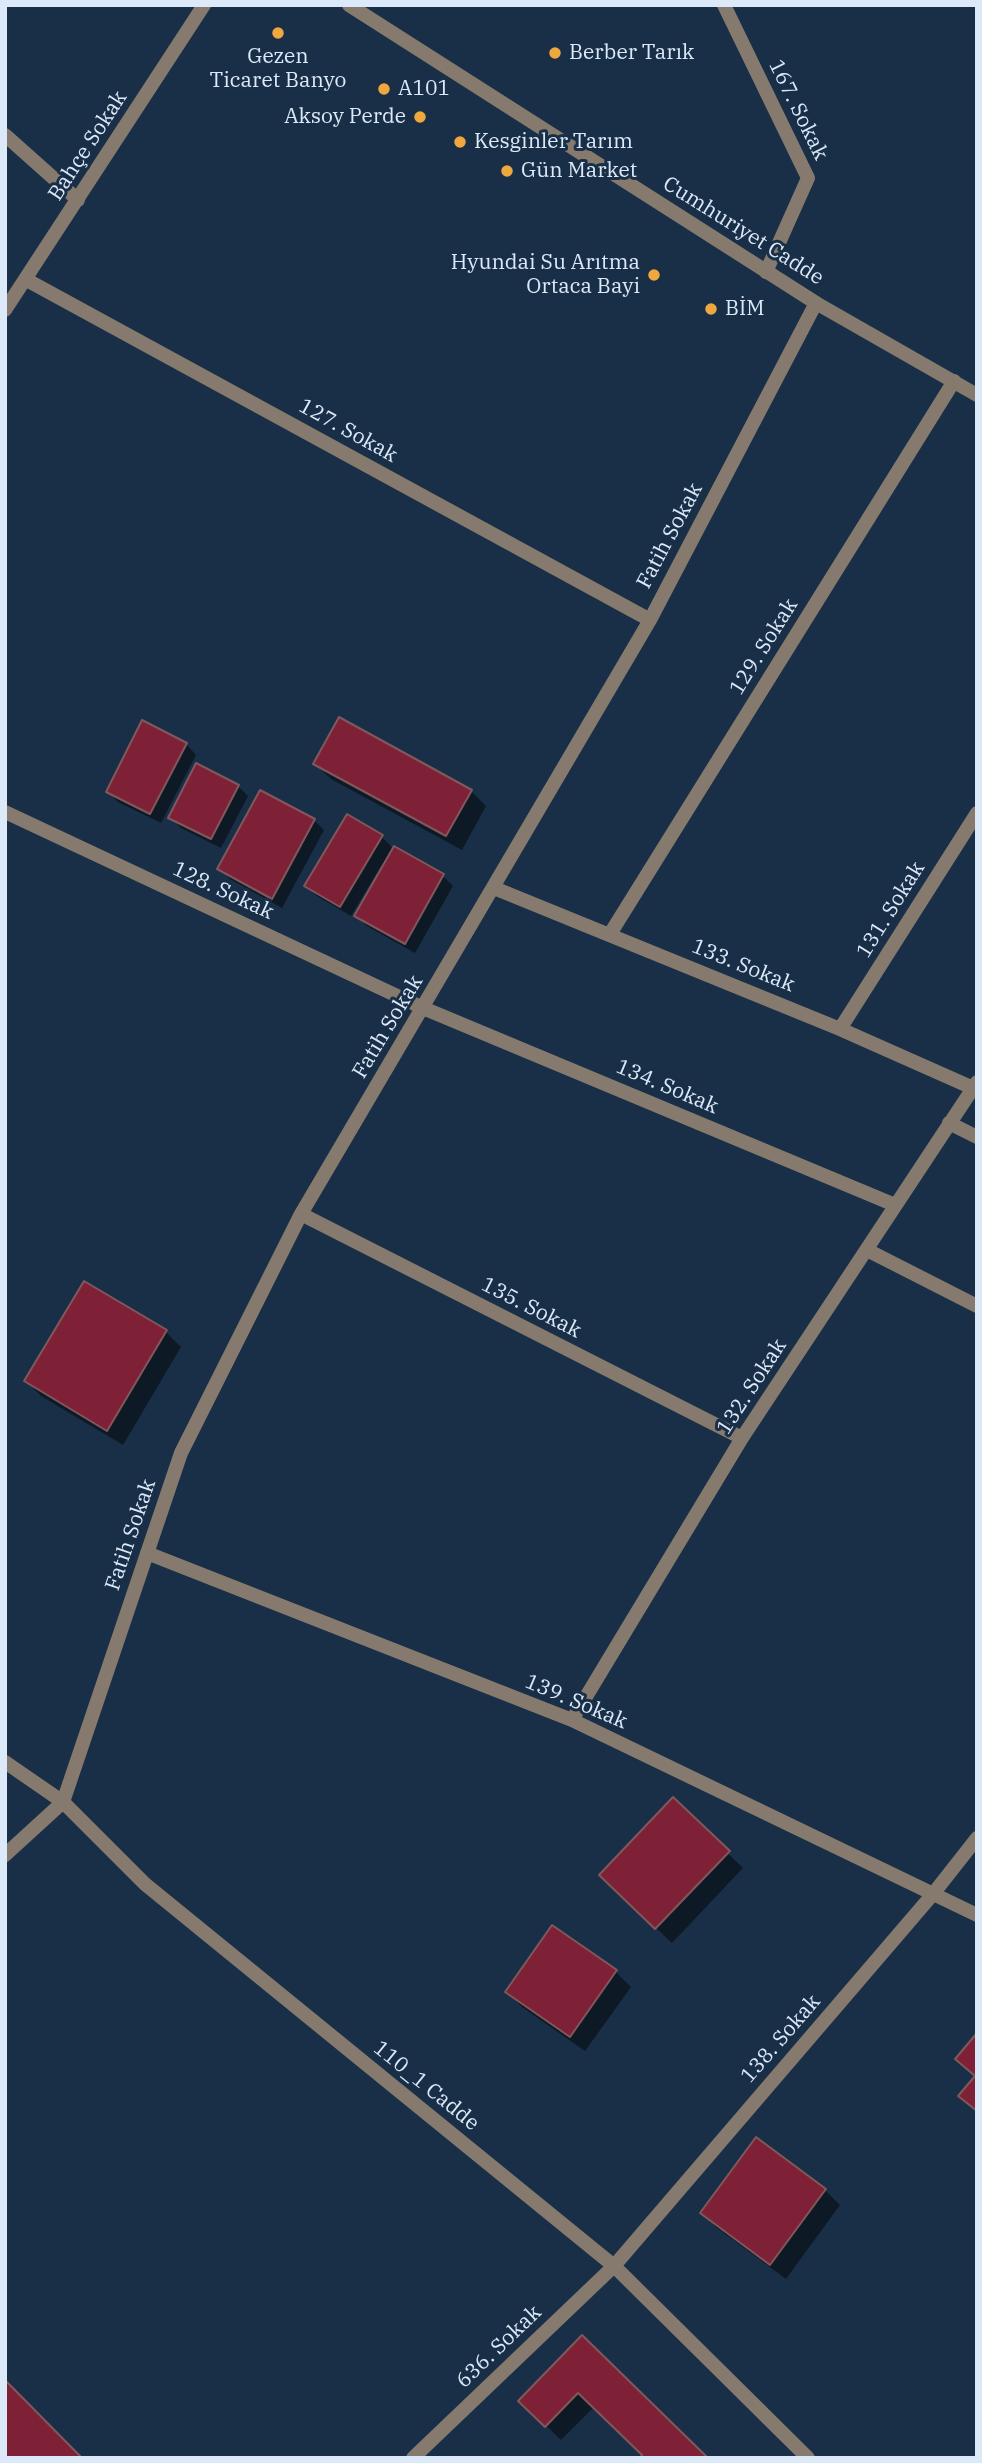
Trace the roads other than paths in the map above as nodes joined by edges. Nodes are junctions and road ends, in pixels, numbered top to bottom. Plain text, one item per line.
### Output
1 (205, 5) edge
2 (349, 5) edge
3 (724, 5) edge
4 (5, 135) edge
5 (78, 200) junction
6 (766, 272) junction
7 (25, 279) junction
8 (816, 303) junction
9 (5, 310) edge
10 (954, 381) junction
11 (977, 395) edge
12 (650, 621) junction
13 (5, 812) edge
14 (977, 813) edge
15 (494, 888) junction
16 (610, 934) junction
17 (423, 1008) junction
18 (840, 1029) junction
19 (975, 1085) edge
20 (949, 1123) junction
21 (977, 1137) edge
22 (895, 1205) junction
23 (301, 1214) junction
24 (867, 1250) junction
25 (977, 1306) edge
26 (742, 1438) junction
27 (147, 1553) junction
28 (572, 1720) junction
29 (5, 1762) edge
30 (63, 1802) junction
31 (977, 1838) edge
32 (5, 1855) edge
33 (933, 1894) junction
34 (977, 1915) edge
35 (614, 2266) junction
36 (413, 2458) edge
37 (808, 2458) edge

1 - 5 street, Bahçe Sokak
2 - 6 street, Cumhuriyet Cadde
3 - 6 street, 167. Sokak
4 - 5 street
5 - 7 street, Bahçe Sokak
6 - 8 street, Cumhuriyet Cadde
7 - 9 street, Bahçe Sokak
7 - 12 street, 127. Sokak
8 - 10 street, Cumhuriyet Cadde
8 - 12 street, Fatih Sokak
10 - 11 street, Cumhuriyet Cadde
10 - 16 street, 129. Sokak
12 - 15 street, Fatih Sokak
13 - 17 street, 128. Sokak
14 - 18 street, 131. Sokak
15 - 16 street, 133. Sokak
15 - 17 street, Fatih Sokak
16 - 18 street, 133. Sokak
17 - 22 street, 134. Sokak
17 - 23 street, Fatih Sokak
18 - 19 street, 133. Sokak
19 - 20 street, 132. Sokak
20 - 21 street
20 - 22 street, 132. Sokak
22 - 24 street, 132. Sokak
23 - 26 street, 135. Sokak
23 - 27 street, Fatih Sokak
24 - 25 street
24 - 26 street, 132. Sokak
26 - 28 street, 132. Sokak
27 - 28 street, 139. Sokak
27 - 30 street, Fatih Sokak
28 - 33 street, 139. Sokak
29 - 30 street, 110_1 Cadde
30 - 32 street
30 - 35 street, 110_1 Cadde
31 - 33 street, 138. Sokak
33 - 34 street, 139. Sokak
33 - 35 street, 138. Sokak
35 - 36 street, 636. Sokak
35 - 37 street, 110_1 Cadde

